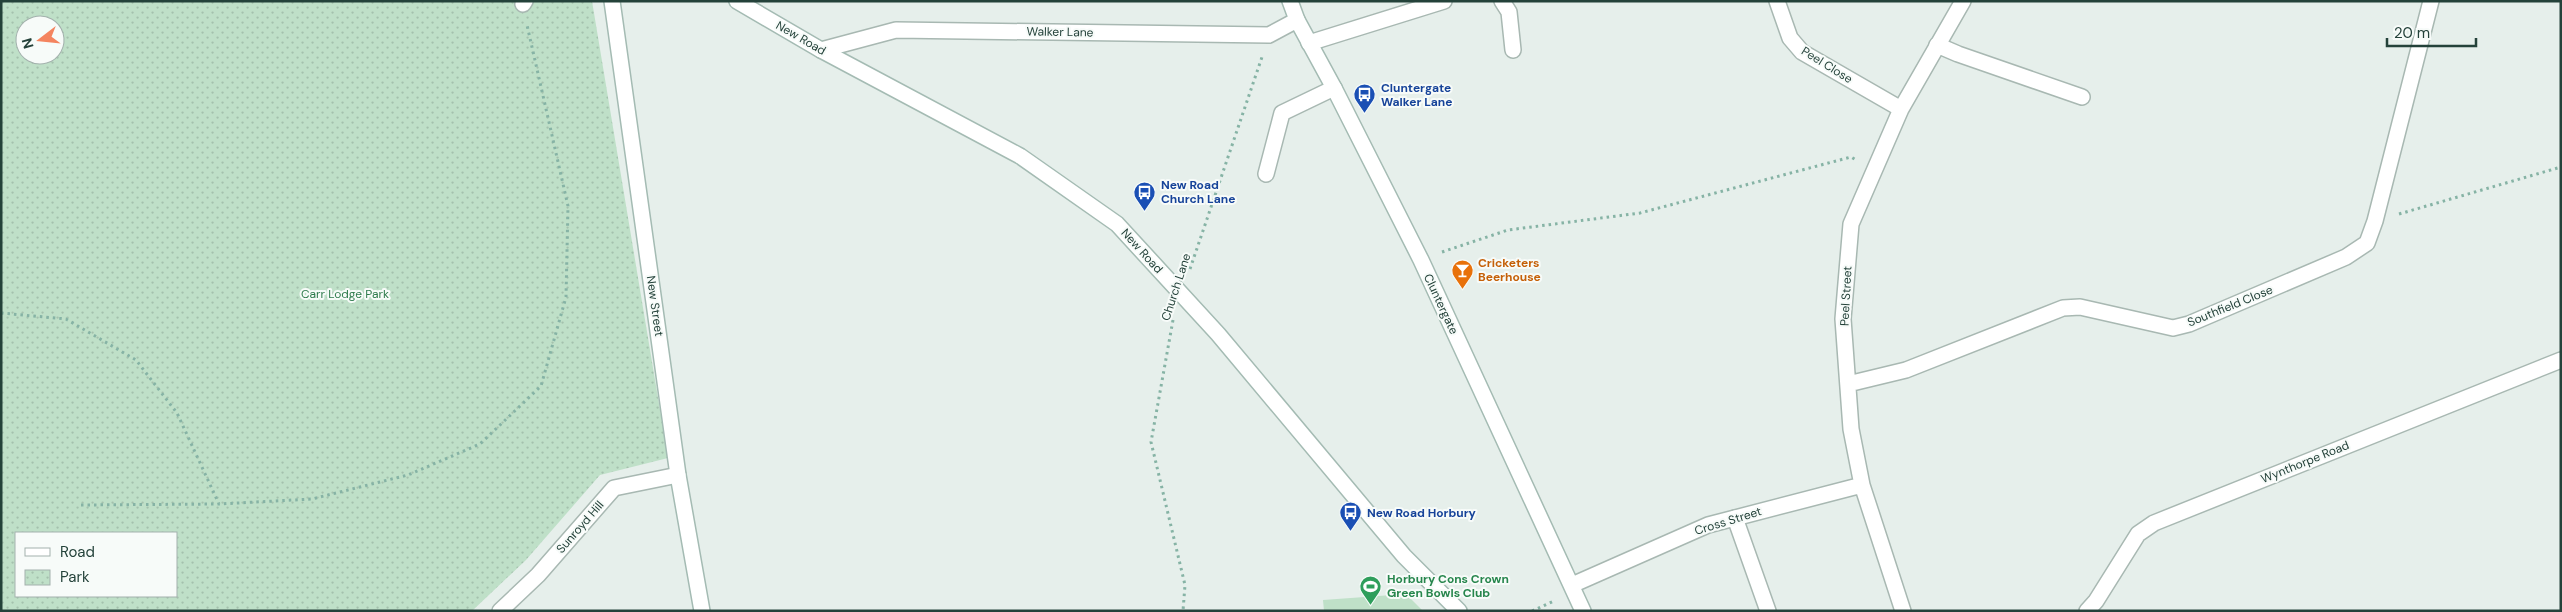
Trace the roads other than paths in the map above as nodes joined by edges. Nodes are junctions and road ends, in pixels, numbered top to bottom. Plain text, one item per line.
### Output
1 (612, 1) edge
2 (737, 1) edge
3 (1290, 1) edge
4 (1444, 1) edge
5 (1502, 1) edge
6 (1777, 1) edge
7 (1964, 1) edge
8 (2431, 1) edge
9 (1297, 20) junction
10 (1309, 43) junction
11 (1938, 45) junction
12 (821, 50) junction
13 (1513, 50) dead end
14 (1334, 88) junction
15 (2082, 97) dead end
16 (1901, 109) junction
17 (1266, 174) dead end
18 (2561, 360) edge
19 (1848, 384) junction
20 (678, 475) junction
21 (1862, 485) junction
22 (1735, 518) junction
23 (1572, 585) junction
24 (500, 611) edge
25 (702, 611) edge
26 (1459, 611) edge
27 (1583, 611) edge
28 (1768, 611) edge
29 (1903, 611) edge
30 (2087, 611) edge

1 - 20 street, New Street
2 - 12 street, New Road
3 - 9 street, Cluntergate
4 - 10 street
5 - 13 street
6 - 16 street, Peel Close
7 - 11 street, Peel Street
8 - 19 street, Southfield Close
9 - 10 street, Cluntergate
9 - 12 street, Walker Lane
10 - 14 street, Cluntergate
11 - 15 street
11 - 16 street, Peel Street
12 - 26 street, New Road
14 - 17 street
14 - 23 street, Cluntergate
16 - 19 street, Peel Street
18 - 30 street, Wynthorpe Road
19 - 21 street, Peel Street
20 - 24 street, Sunroyd Hill
20 - 25 street, New Street
21 - 22 street, Cross Street
21 - 29 street, Peel Street
22 - 23 street, Cross Street
22 - 28 street
23 - 27 street, Cluntergate

